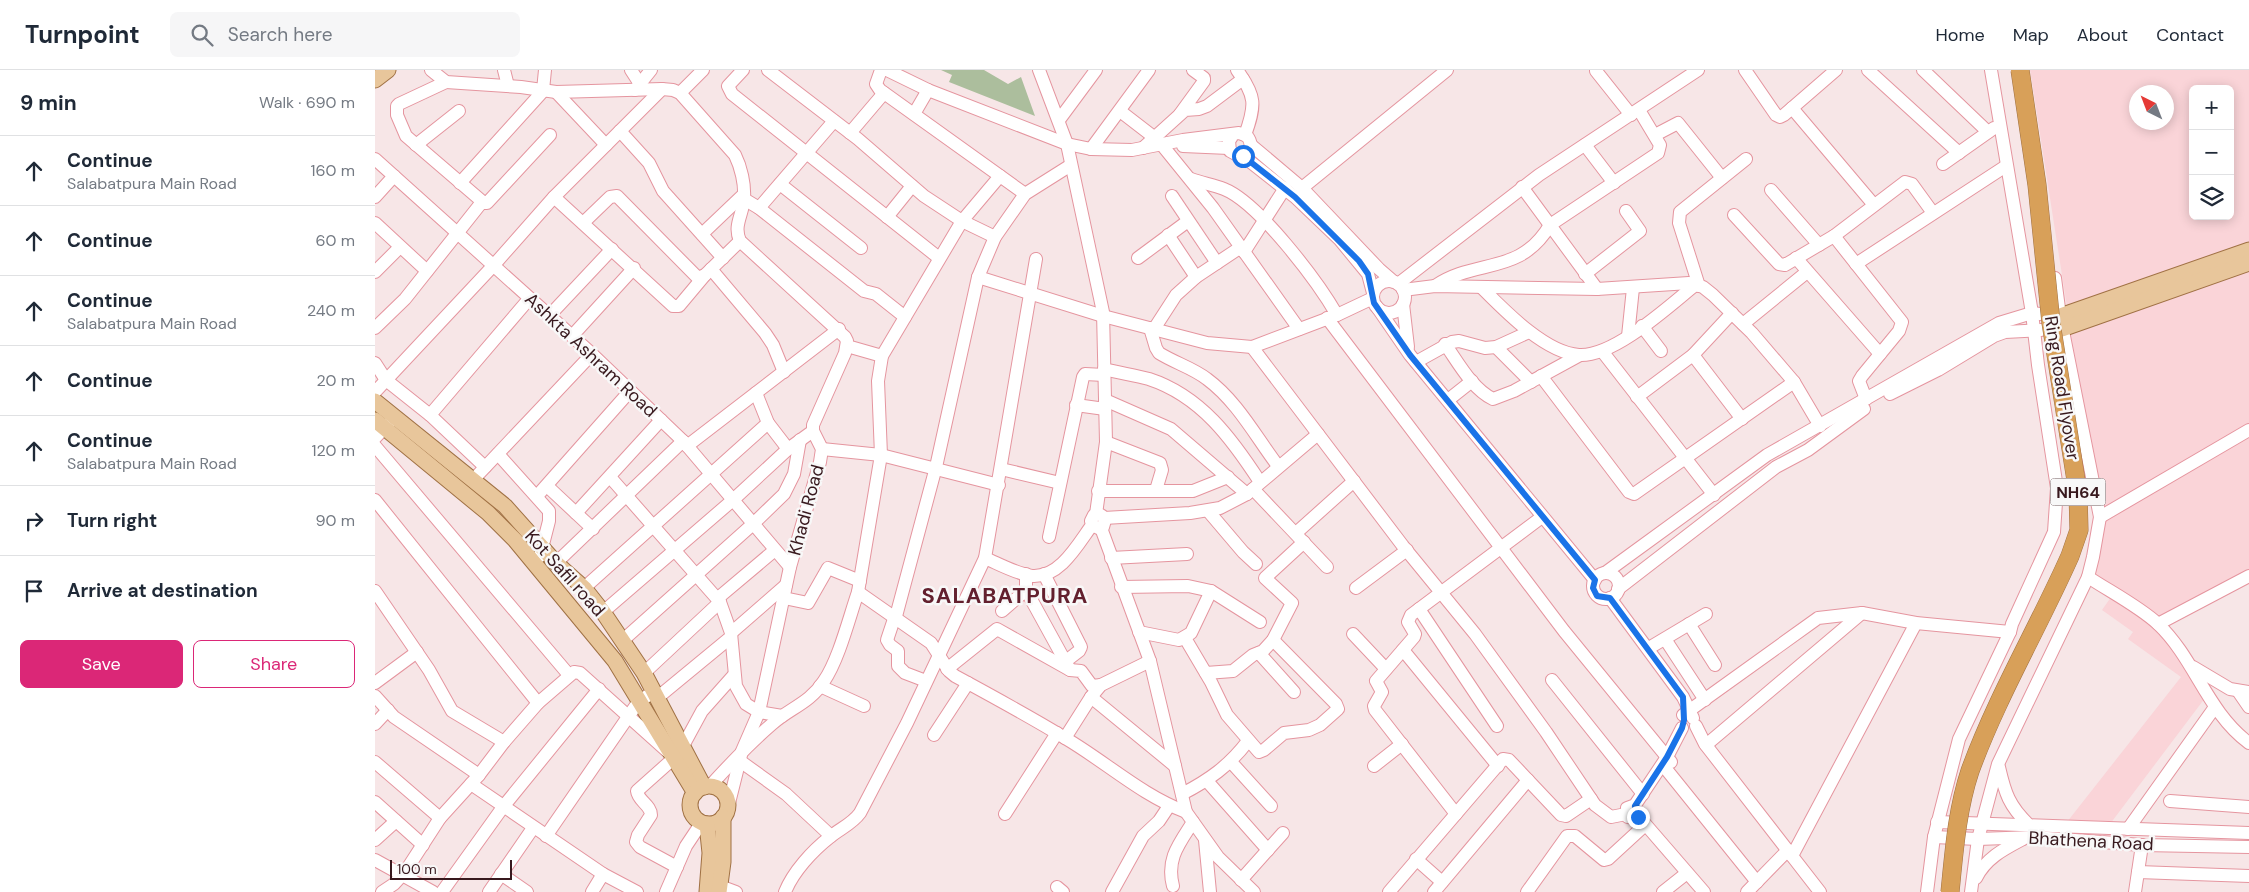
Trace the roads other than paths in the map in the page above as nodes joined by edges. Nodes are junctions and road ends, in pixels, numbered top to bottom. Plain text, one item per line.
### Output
1 (388, 70) edge
2 (431, 70) edge
3 (504, 70) edge
4 (545, 70) edge
5 (631, 70) edge
6 (651, 70) edge
7 (703, 70) edge
8 (743, 70) edge
9 (768, 70) edge
10 (881, 70) edge
11 (887, 70) edge
12 (1040, 70) edge
13 (1096, 70) edge
14 (1150, 70) edge
15 (1157, 70) edge
16 (1193, 70) edge
17 (1447, 70) edge
18 (1698, 70) edge
19 (1745, 70) edge
20 (1837, 70) edge
21 (1868, 70) edge
22 (1923, 70) edge
23 (1991, 70) edge
24 (2011, 70) edge
25 (2020, 70) edge
26 (2028, 70) edge
27 (1596, 71) edge
28 (1240, 74) edge
29 (375, 80) edge
30 (446, 82) junction
31 (508, 86) junction
32 (637, 87) junction
33 (663, 89) junction
34 (548, 90) junction
35 (928, 90) junction
36 (884, 93) junction
37 (680, 94) junction
38 (1792, 108) junction
39 (459, 111) dead end
40 (1120, 111) junction
41 (1635, 113) junction
42 (914, 114) junction
43 (1179, 114) junction
44 (1059, 120) junction
45 (834, 121) junction
46 (1999, 125) junction
47 (620, 131) junction
48 (1988, 132) junction
49 (850, 133) junction
50 (550, 134) dead end
51 (1655, 135) junction
52 (1243, 138) junction
53 (1162, 142) junction
54 (1067, 144) junction
55 (416, 145) junction
56 (606, 145) junction
57 (1585, 145) junction
58 (1229, 148) junction
59 (1091, 149) junction
60 (1959, 153) junction
61 (807, 154) junction
62 (1243, 156) junction
63 (375, 160) edge
64 (1746, 160) dead end
65 (1943, 164) dead end
66 (1071, 165) junction
67 (2006, 166) junction
68 (394, 176) junction
69 (1000, 176) junction
70 (1722, 178) junction
71 (1191, 180) junction
72 (1614, 182) junction
73 (460, 183) junction
74 (781, 184) junction
75 (912, 186) junction
76 (1522, 187) junction
77 (1285, 188) junction
78 (1302, 188) junction
79 (1771, 190) dead end
80 (1025, 194) junction
81 (744, 196) junction
82 (1171, 196) dead end
83 (375, 197) edge
84 (554, 197) junction
85 (482, 202) junction
86 (1874, 205) junction
87 (759, 208) junction
88 (1626, 211) dead end
89 (1933, 214) junction
90 (1734, 215) dead end
91 (887, 217) junction
92 (962, 221) junction
93 (1188, 221) junction
94 (1264, 221) junction
95 (375, 223) edge
96 (583, 223) junction
97 (1550, 225) junction
98 (456, 232) junction
99 (701, 234) junction
100 (1168, 235) junction
101 (1834, 236) junction
102 (995, 237) junction
103 (740, 242) junction
104 (1819, 244) junction
105 (400, 247) junction
106 (861, 248) dead end
107 (612, 249) junction
108 (1243, 250) junction
109 (2249, 250) edge
110 (723, 258) junction
111 (939, 258) junction
112 (1138, 258) dead end
113 (1796, 258) junction
114 (1036, 259) dead end
115 (1217, 263) junction
116 (2249, 263) edge
117 (1856, 264) junction
118 (493, 266) junction
119 (634, 268) junction
120 (427, 271) junction
121 (375, 272) edge
122 (708, 272) junction
123 (1807, 272) junction
124 (1585, 274) junction
125 (978, 276) junction
126 (1196, 278) junction
127 (1398, 285) junction
128 (1697, 285) junction
129 (1435, 286) junction
130 (1481, 287) junction
131 (1633, 288) junction
132 (1597, 289) junction
133 (1029, 294) junction
134 (529, 298) junction
135 (1374, 299) junction
136 (1403, 304) junction
137 (1732, 313) junction
138 (2032, 313) junction
139 (549, 316) junction
140 (1103, 316) junction
141 (1332, 316) junction
142 (905, 317) junction
143 (2061, 323) junction
144 (1743, 324) junction
145 (1642, 326) junction
146 (375, 328) edge
147 (839, 329) junction
148 (1152, 329) junction
149 (1299, 329) junction
150 (2033, 330) junction
151 (1529, 332) junction
152 (572, 336) junction
153 (1628, 336) junction
154 (1445, 344) junction
155 (847, 346) junction
156 (1252, 347) junction
157 (1496, 347) junction
158 (1661, 350) dead end
159 (1602, 351) junction
160 (592, 354) junction
161 (1693, 354) junction
162 (1880, 354) junction
163 (1580, 355) junction
164 (882, 356) junction
165 (1413, 358) junction
166 (375, 363) edge
167 (784, 372) junction
168 (1104, 372) junction
169 (1536, 379) junction
170 (386, 380) junction
171 (1472, 380) junction
172 (1794, 382) junction
173 (630, 391) junction
174 (375, 392) edge
175 (756, 393) junction
176 (1637, 396) junction
177 (1447, 400) junction
178 (1866, 400) junction
179 (375, 401) edge
180 (1105, 404) junction
181 (1076, 405) junction
182 (430, 415) junction
183 (1742, 419) junction
184 (661, 420) junction
185 (768, 423) junction
186 (382, 426) edge
187 (1820, 426) junction
188 (2249, 430) edge
189 (813, 431) junction
190 (1317, 434) junction
191 (800, 440) junction
192 (1106, 442) junction
193 (685, 443) junction
194 (375, 446) edge
195 (788, 449) junction
196 (822, 449) junction
197 (498, 454) junction
198 (881, 455) junction
199 (1685, 460) junction
200 (1278, 466) junction
201 (485, 467) junction
202 (936, 468) junction
203 (1001, 469) junction
204 (710, 473) junction
205 (610, 477) junction
206 (1228, 477) junction
207 (473, 480) junction
208 (1354, 481) junction
209 (1060, 483) junction
210 (999, 485) junction
211 (547, 486) junction
212 (1253, 488) junction
213 (1155, 490) junction
214 (1098, 491) junction
215 (626, 495) junction
216 (1714, 495) junction
217 (537, 496) junction
218 (375, 500) edge
219 (734, 500) junction
220 (1209, 512) junction
221 (576, 513) junction
222 (1542, 517) junction
223 (2100, 517) junction
224 (1098, 521) junction
225 (753, 524) junction
226 (654, 526) junction
227 (593, 529) junction
228 (1049, 537) dead end
229 (1300, 537) junction
230 (543, 548) junction
231 (1501, 548) junction
232 (675, 550) junction
233 (775, 550) junction
234 (1407, 550) junction
235 (1187, 554) dead end
236 (985, 558) junction
237 (1111, 558) junction
238 (556, 563) junction
239 (1257, 564) dead end
240 (536, 565) junction
241 (790, 567) junction
242 (1327, 567) dead end
243 (698, 574) junction
244 (1026, 574) junction
245 (1044, 574) junction
246 (1600, 576) junction
247 (2249, 576) edge
248 (2088, 577) junction
249 (787, 585) junction
250 (859, 587) junction
251 (1121, 587) junction
252 (583, 588) junction
253 (1356, 588) dead end
254 (1026, 590) junction
255 (375, 591) edge
256 (1211, 591) junction
257 (1441, 592) junction
258 (1614, 594) junction
259 (784, 598) junction
260 (719, 600) junction
261 (1419, 609) junction
262 (1002, 611) dead end
263 (603, 612) junction
264 (1706, 614) dead end
265 (1862, 614) junction
266 (894, 619) junction
267 (1261, 622) dead end
268 (1916, 623) junction
269 (1689, 624) junction
270 (2158, 624) junction
271 (1139, 632) junction
272 (2010, 632) junction
273 (1353, 634) dead end
274 (731, 635) junction
275 (1185, 638) junction
276 (1665, 639) junction
277 (1273, 640) junction
278 (622, 641) junction
279 (1649, 648) junction
280 (1403, 650) junction
281 (417, 652) junction
282 (1259, 653) junction
283 (939, 654) junction
284 (1150, 661) junction
285 (1068, 665) junction
286 (1715, 665) dead end
287 (2191, 666) junction
288 (947, 669) junction
289 (1386, 669) junction
290 (644, 673) junction
291 (1206, 673) junction
292 (569, 675) junction
293 (734, 675) junction
294 (1552, 680) dead end
295 (926, 681) junction
296 (375, 683) edge
297 (968, 683) junction
298 (1101, 685) junction
299 (820, 686) junction
300 (599, 689) junction
301 (1294, 692) dead end
302 (2244, 692) edge
303 (655, 695) junction
304 (375, 696) edge
305 (1091, 697) junction
306 (1705, 700) junction
307 (639, 701) junction
308 (538, 703) junction
309 (864, 706) dead end
310 (2215, 707) junction
311 (2249, 707) edge
312 (388, 710) junction
313 (759, 712) junction
314 (783, 716) junction
315 (628, 717) junction
316 (1688, 723) junction
317 (375, 724) edge
318 (1497, 726) dead end
319 (934, 735) dead end
320 (1061, 736) junction
321 (1248, 741) junction
322 (504, 742) junction
323 (2249, 743) edge
324 (1402, 744) junction
325 (1706, 744) junction
326 (676, 753) junction
327 (741, 756) junction
328 (375, 762) edge
329 (1231, 762) junction
330 (1668, 763) junction
331 (1998, 764) junction
332 (1175, 766) junction
333 (1374, 766) dead end
334 (1497, 766) junction
335 (475, 779) junction
336 (1528, 780) junction
337 (1207, 782) junction
338 (703, 789) junction
339 (1182, 794) junction
340 (1643, 794) junction
341 (1591, 799) junction
342 (375, 802) edge
343 (2170, 802) dead end
344 (1169, 806) junction
345 (1271, 806) dead end
346 (2249, 806) edge
347 (503, 807) junction
348 (726, 812) junction
349 (1005, 814) dead end
350 (1456, 814) junction
351 (1637, 814) junction
352 (1189, 817) junction
353 (440, 818) junction
354 (396, 821) junction
355 (1937, 822) junction
356 (705, 823) junction
357 (1982, 824) junction
358 (2029, 825) junction
359 (533, 828) junction
360 (2128, 829) junction
361 (1283, 833) dead end
362 (2249, 833) edge
363 (546, 836) junction
364 (831, 836) junction
365 (1934, 837) junction
366 (2025, 838) junction
367 (1205, 839) junction
368 (1978, 839) junction
369 (375, 840) edge
370 (2142, 844) junction
371 (423, 845) junction
372 (2249, 847) edge
373 (1268, 850) junction
374 (1790, 853) junction
375 (1415, 859) junction
376 (375, 860) edge
377 (677, 867) junction
378 (2138, 872) junction
379 (1687, 873) junction
380 (501, 874) junction
381 (603, 874) junction
382 (402, 875) junction
383 (2249, 876) edge
384 (1241, 880) junction
385 (1757, 882) junction
386 (1173, 886) dead end
387 (1438, 887) edge
388 (1972, 889) edge
389 (715, 890) edge
390 (381, 892) edge
391 (433, 892) edge
392 (442, 892) edge
393 (489, 892) edge
394 (527, 892) edge
395 (592, 892) edge
396 (637, 892) edge
397 (666, 892) edge
398 (736, 892) edge
399 (785, 892) edge
400 (1112, 892) edge
401 (1209, 892) edge
402 (1254, 892) edge
403 (1389, 892) edge
404 (1527, 892) edge
405 (1663, 892) edge
406 (1704, 892) edge
407 (1747, 892) edge
408 (1821, 892) edge
409 (1927, 892) edge
410 (1940, 892) edge
411 (1950, 892) edge
412 (2135, 892) edge

1 - 29 main road
2 - 30 street
3 - 31 street
4 - 34 street
5 - 32 street
6 - 32 street
7 - 37 street
8 - 61 street
9 - 45 street
10 - 36 street
11 - 35 street
12 - 44 street
13 - 44 street
14 - 15 street
14 - 40 street
16 - 43 street
17 - 78 street
18 - 41 street
19 - 38 street
20 - 38 street
21 - 60 street
22 - 48 street
23 - 46 street
24 - 410 highway, Ring Road Flyover / NH64
25 - 411 highway, Ring Road Flyover / NH64, bridge
26 - 143 street
27 - 41 street
28 - 43 street
28 - 52 street
30 - 31 street
30 - 55 street
31 - 34 street
32 - 33 street
32 - 34 street
33 - 37 street
33 - 47 street
34 - 56 street
34 - 73 street
35 - 42 street
35 - 54 street
36 - 42 street
36 - 49 street
37 - 81 street
38 - 86 street
39 - 55 street
40 - 53 street
40 - 59 street
41 - 51 street
41 - 57 street
42 - 69 street
43 - 53 street
44 - 54 street
45 - 49 street
45 - 61 street
46 - 48 street
46 - 67 street
47 - 56 street
47 - 99 street
48 - 60 street
49 - 75 street
50 - 85 street
51 - 70 street
51 - 72 street
52 - 53 street
52 - 58 street
52 - 62 street
52 - 78 street
53 - 58 street
53 - 59 street
53 - 71 street
54 - 59 street
54 - 66 street
55 - 73 street
56 - 84 street
57 - 72 street
57 - 76 street
58 - 62 street
60 - 65 street
61 - 74 street
61 - 91 street
62 - 77 street
63 - 68 street, Ashkta Ashram Road
64 - 70 street
66 - 80 street
66 - 140 street
67 - 89 street
67 - 138 street
68 - 83 street
68 - 98 street, Ashkta Ashram Road
69 - 80 street
69 - 92 street
70 - 128 street
71 - 94 street
71 - 108 street
72 - 97 street
73 - 85 street
74 - 87 street
74 - 106 street
75 - 91 street
75 - 92 street
76 - 97 street
76 - 127 street
77 - 94 street
77 - 135 street
78 - 127 street
79 - 104 street
80 - 102 street
81 - 87 street
81 - 99 street
81 - 103 street
82 - 93 street
84 - 96 street
84 - 118 street
85 - 98 street
86 - 89 street
86 - 101 street
87 - 142 street
88 - 124 street
89 - 117 street
90 - 113 street
91 - 111 street
92 - 102 street
92 - 111 street
93 - 100 street
93 - 115 street
94 - 108 street
94 - 141 street
95 - 105 street
96 - 107 street
96 - 122 street
97 - 124 street
97 - 129 street
98 - 118 street, Ashkta Ashram Road
98 - 120 street
99 - 110 street
100 - 112 street
100 - 126 street
101 - 104 street
101 - 117 street
102 - 125 street
103 - 110 street
103 - 147 street
104 - 113 street
105 - 120 street
105 - 121 street
107 - 119 street
107 - 139 street
108 - 115 street
108 - 149 street
109 - 143 main road
110 - 122 street
111 - 142 street
113 - 123 street
114 - 133 street
115 - 126 street
116 - 143 main road
117 - 162 street
118 - 134 street, Ashkta Ashram Road
118 - 170 street
119 - 122 street
119 - 152 street
120 - 146 street
122 - 167 street
123 - 144 street
123 - 162 street
124 - 132 street
125 - 133 street
125 - 202 street
126 - 148 street
127 - 129 street
127 - 135 street
127 - 136 street
128 - 131 street
128 - 137 street
128 - 145 street
129 - 130 street
130 - 132 street
130 - 151 street
131 - 132 street
131 - 153 street
133 - 140 street
133 - 203 street
134 - 139 street, Ashkta Ashram Road
134 - 182 street
135 - 136 street
135 - 141 street
135 - 165 street
136 - 165 street
137 - 144 street
137 - 161 street
138 - 143 street
138 - 150 street
138 - 178 street
139 - 152 street, Ashkta Ashram Road
140 - 148 street
140 - 168 street
141 - 149 street
141 - 231 street
142 - 164 street
143 - 150 street
143 - 223 street
144 - 172 street
145 - 153 street
145 - 158 street
147 - 155 street
147 - 167 street
148 - 156 street
148 - 200 street
149 - 156 street
150 - 258 street
150 - 272 street
151 - 157 street
151 - 163 street
152 - 160 street, Ashkta Ashram Road
153 - 159 street
154 - 157 street
154 - 165 street
154 - 171 street
155 - 164 street
155 - 189 street
156 - 190 street
157 - 169 street
159 - 163 street
159 - 176 street
160 - 173 street, Ashkta Ashram Road
160 - 197 street
161 - 176 street
161 - 183 street
162 - 178 street
163 - 169 street
164 - 198 street
165 - 177 street
166 - 170 street
167 - 175 street
168 - 180 street
168 - 181 street
168 - 212 street
169 - 171 street
169 - 199 street
170 - 174 street
170 - 182 street
171 - 177 street
172 - 183 street
172 - 187 street
173 - 184 street, Ashkta Ashram Road
173 - 211 street
175 - 185 street
175 - 193 street
176 - 199 street
177 - 222 street
178 - 187 street
179 - 186 main road, Kot Safil road
180 - 181 street
180 - 192 street
180 - 206 street
181 - 209 street
182 - 201 street
183 - 199 street
184 - 193 street, Ashkta Ashram Road
184 - 205 street
185 - 195 street
185 - 204 street
186 - 207 main road, Kot Safil road
186 - 240 main road, Kot Safil road
187 - 216 street
188 - 223 street
189 - 191 street
189 - 196 street, Khadi Road
190 - 200 street
190 - 208 street
191 - 195 street
191 - 225 street
192 - 213 street
192 - 214 street
193 - 204 street, Ashkta Ashram Road
193 - 215 street
194 - 292 street
195 - 219 street
196 - 198 street
196 - 241 street, Khadi Road
197 - 201 street
197 - 217 street
198 - 202 street
198 - 250 street
199 - 216 street
200 - 212 street
201 - 207 street
202 - 210 street
202 - 266 street
203 - 209 street
203 - 210 street
204 - 219 street, Ashkta Ashram Road
204 - 226 street
205 - 215 street
205 - 221 street
206 - 212 street
206 - 213 street
207 - 230 main road, Kot Safil road
208 - 229 street
208 - 234 street
209 - 228 street
210 - 236 street
211 - 217 street
211 - 221 street
212 - 220 street
212 - 229 street
213 - 214 street
214 - 224 street
215 - 226 street
215 - 227 street
216 - 246 street
217 - 230 street
218 - 308 street
219 - 225 street, Ashkta Ashram Road
219 - 232 street
220 - 224 street
220 - 239 street
221 - 227 street
222 - 231 street
222 - 246 street
223 - 248 street
224 - 237 street
224 - 245 street
225 - 233 street, Ashkta Ashram Road
225 - 243 street
226 - 232 street
226 - 252 street
227 - 238 street
229 - 242 street
229 - 277 street
230 - 238 main road, Kot Safil road
230 - 240 street
231 - 257 street
231 - 330 street
232 - 243 street
232 - 263 street
233 - 241 street, Ashkta Ashram Road
233 - 260 street
234 - 253 street
234 - 257 street
235 - 237 street
236 - 244 street
236 - 283 street
237 - 251 street
238 - 252 main road, Kot Safil road
240 - 307 main road, Kot Safil road
241 - 249 street, Khadi Road
243 - 260 street
243 - 278 street
244 - 245 street
244 - 254 street
245 - 285 street
246 - 258 street
246 - 258 street
247 - 270 street
248 - 270 street
248 - 331 street
249 - 259 street, Khadi Road
249 - 274 street
250 - 259 street
250 - 266 street
250 - 299 street
251 - 256 street
251 - 271 street
252 - 263 main road, Kot Safil road
254 - 262 street
254 - 285 street
255 - 281 street
256 - 267 street
256 - 275 street
257 - 261 street
257 - 341 street
258 - 279 street
259 - 313 street, Khadi Road
260 - 274 street
260 - 290 street
261 - 280 street
261 - 318 street
263 - 278 main road, Kot Safil road
264 - 269 street
265 - 268 street
265 - 306 street
265 - 325 street
266 - 283 street
266 - 295 street
268 - 272 street
268 - 374 street
269 - 276 street
269 - 286 street
270 - 287 street
271 - 275 street
271 - 284 street
272 - 355 street
273 - 289 street
274 - 293 street
274 - 303 street
275 - 291 street
276 - 279 street
276 - 306 street
277 - 282 street
277 - 321 street
278 - 290 main road, Kot Safil road
279 - 316 street
280 - 289 street
280 - 334 street
281 - 296 street
281 - 322 street
282 - 291 street
282 - 301 street
283 - 288 street
283 - 295 street
284 - 298 street
284 - 332 street
285 - 288 street
285 - 298 street
287 - 302 street
287 - 310 street
288 - 297 street
289 - 324 street
290 - 303 main road, Kot Safil road
291 - 321 street
292 - 300 street
292 - 308 street
293 - 313 street
293 - 326 street
294 - 340 street
295 - 364 street
297 - 319 street
297 - 320 street
298 - 305 street
299 - 309 street
299 - 314 street
300 - 315 street
300 - 347 street
302 - 311 street
303 - 307 street
303 - 326 main road, Kot Safil road
304 - 312 street
305 - 320 street
305 - 332 street
306 - 316 street
307 - 315 street
307 - 326 main road, Kot Safil road
308 - 322 street
310 - 323 street
310 - 360 street
312 - 317 street
312 - 335 street
313 - 314 street
313 - 327 street, Khadi Road
314 - 327 street
315 - 326 street
315 - 363 street
316 - 325 street
316 - 330 street
320 - 344 street
320 - 349 street
321 - 329 street
322 - 335 street
324 - 333 street
324 - 350 street
325 - 374 street
326 - 338 main road, Kot Safil road
326 - 377 street
327 - 338 street
327 - 348 street, Khadi Road
327 - 364 street
328 - 353 street
329 - 337 street
329 - 345 street
330 - 340 street
330 - 351 street
330 - 385 street
331 - 357 street
331 - 358 street
332 - 339 street
334 - 336 street
334 - 350 street
335 - 347 street
335 - 353 street
336 - 341 street
336 - 387 street
337 - 339 street
337 - 373 street
338 - 348 main road
338 - 356 main road
339 - 352 street
340 - 351 street
341 - 351 street
342 - 354 street
343 - 346 street
344 - 352 street
344 - 400 street
347 - 359 street
347 - 392 street
348 - 356 main road
348 - 389 main road
350 - 375 street
351 - 379 street
351 - 404 street
352 - 367 street
352 - 386 street
353 - 371 street
354 - 369 street
354 - 371 street
355 - 357 street
355 - 365 street
356 - 377 street
356 - 389 main road
357 - 358 street
357 - 368 street
358 - 360 street
359 - 363 street
359 - 380 street
360 - 362 street
361 - 373 street
363 - 381 street
364 - 399 street
365 - 368 street, Bhathena Road
365 - 409 street
366 - 368 street, Bhathena Road
366 - 370 street, Bhathena Road
366 - 388 street
367 - 384 street
367 - 401 street
368 - 388 street
370 - 372 street, Bhathena Road
370 - 378 street
371 - 382 street
373 - 384 street
374 - 385 street
374 - 408 street
375 - 387 street
375 - 403 street
376 - 382 street
377 - 397 street
378 - 383 street
378 - 412 street
379 - 405 street
379 - 406 street
380 - 393 street
380 - 394 street
381 - 395 street
381 - 396 street
382 - 390 street
382 - 391 street
384 - 402 street
385 - 407 street
389 - 398 street

